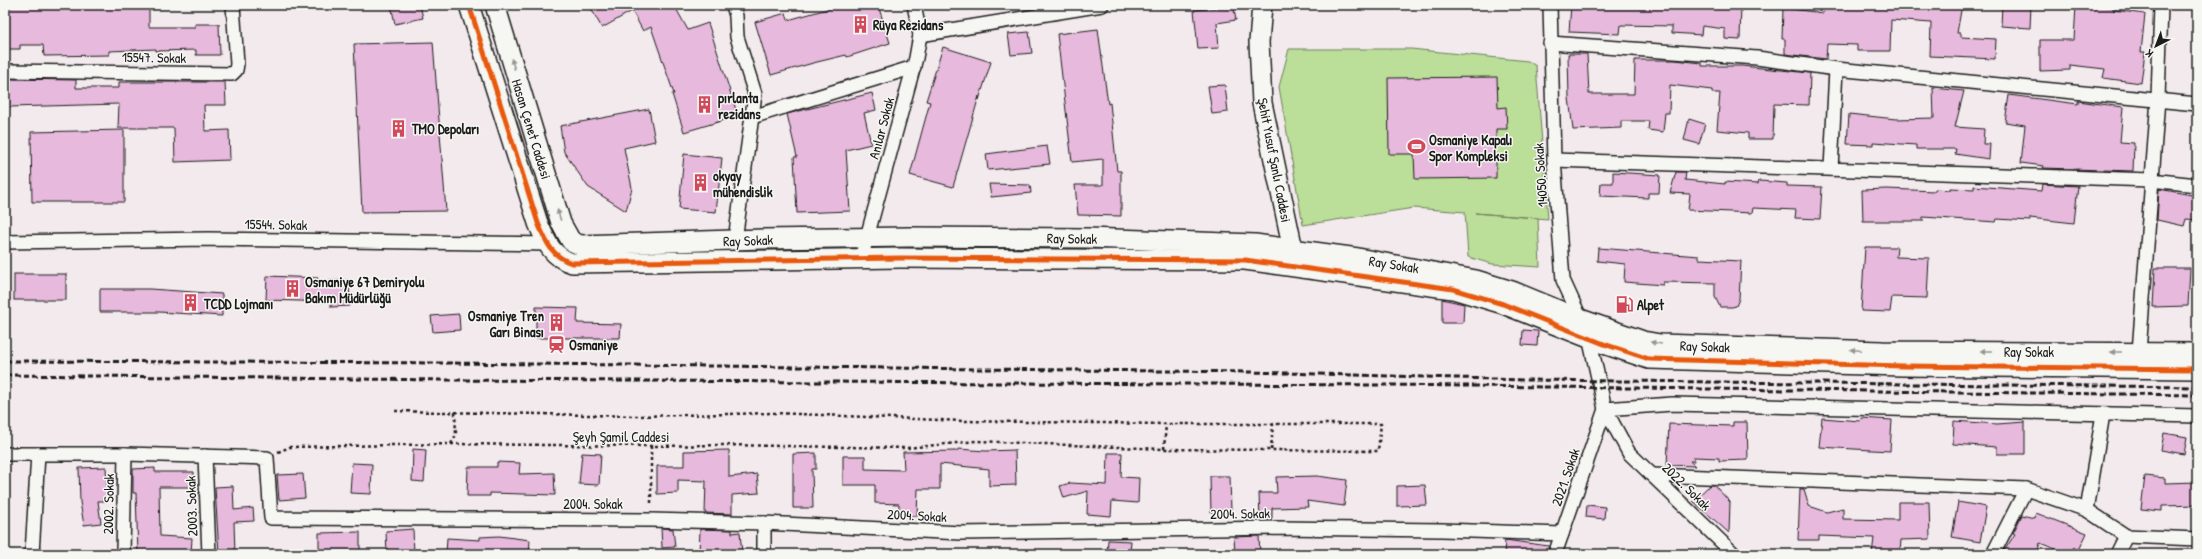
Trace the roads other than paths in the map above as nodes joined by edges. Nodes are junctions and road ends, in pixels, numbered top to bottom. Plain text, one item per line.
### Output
1 (233, 5) edge
2 (469, 5) edge
3 (495, 5) edge
4 (733, 5) edge
5 (914, 5) edge
6 (1102, 5) edge
7 (1262, 5) edge
8 (1550, 5) edge
9 (2162, 5) edge
10 (920, 35) junction
11 (1550, 43) junction
12 (914, 67) junction
13 (1836, 69) junction
14 (5, 71) edge
15 (2158, 99) junction
16 (2197, 104) edge
17 (752, 117) junction
18 (1554, 160) junction
19 (1831, 169) junction
20 (2150, 180) junction
21 (2197, 185) edge
22 (867, 238) junction
23 (735, 240) junction
24 (5, 242) edge
25 (547, 244) junction
26 (580, 245) joint
27 (1294, 257) junction
28 (861, 259) junction
29 (1580, 319) junction
30 (1589, 337) junction
31 (2139, 352) junction
32 (2197, 353) edge
33 (2197, 370) edge
34 (1605, 409) junction
35 (2103, 414) junction
36 (2197, 416) edge
37 (5, 454) edge
38 (38, 454) junction
39 (125, 454) junction
40 (206, 456) junction
41 (1652, 475) junction
42 (2026, 489) junction
43 (2087, 510) junction
44 (764, 523) junction
45 (1562, 534) junction
46 (2126, 536) junction
47 (2197, 539) edge
48 (32, 554) edge
49 (123, 554) edge
50 (209, 554) edge
51 (764, 554) edge
52 (1555, 554) edge
53 (1734, 554) edge
54 (1993, 554) edge
55 (2117, 554) edge

1 - 14 street, 15547. Sokak
2 - 25 street
26 -> 3 street, Hasan Çenet Caddesi
4 - 17 street
5 - 10 street, Anılar Sokak
6 - 10 street
7 - 27 street, Şehit Yusuf Şanlı Caddesi
8 - 11 street, 14050. Sokak
9 - 15 street
10 - 12 street, Anılar Sokak
11 - 13 street
11 - 18 street, 14050. Sokak
12 - 17 street
12 - 22 street, Anılar Sokak
13 - 15 street
13 - 19 street
15 - 16 street
15 - 20 street
17 - 23 street
18 - 19 street
18 - 29 street, 14050. Sokak
19 - 20 street
20 - 21 street
20 - 31 street
22 - 23 street, Ray Sokak
22 - 27 street, Ray Sokak
22 - 28 street, Anılar Sokak
23 - 26 street, Ray Sokak
24 - 25 street, 15544. Sokak
25 - 28 street
27 - 28 street
27 - 29 street, Ray Sokak
27 - 30 street
29 - 30 street, 14050. Sokak
31 -> 29 street, Ray Sokak
30 - 33 street
30 - 34 street, 14050. Sokak
31 - 32 street, Ray Sokak
34 - 35 street
34 - 41 street, 2022. Sokak
34 - 45 street, 2021. Sokak
35 - 36 street
35 - 43 street
37 - 38 street
38 - 39 street
38 - 48 street
39 - 40 street
39 - 49 street, 2002. Sokak
40 - 44 street, 2004. Sokak
40 - 50 street, 2003. Sokak
41 - 42 street
41 - 53 street, 2022. Sokak
42 - 43 street
42 - 54 street
43 - 46 street
44 - 45 street, 2004. Sokak
44 - 51 street
45 - 52 street, 2021. Sokak
46 - 47 street
46 - 55 street

